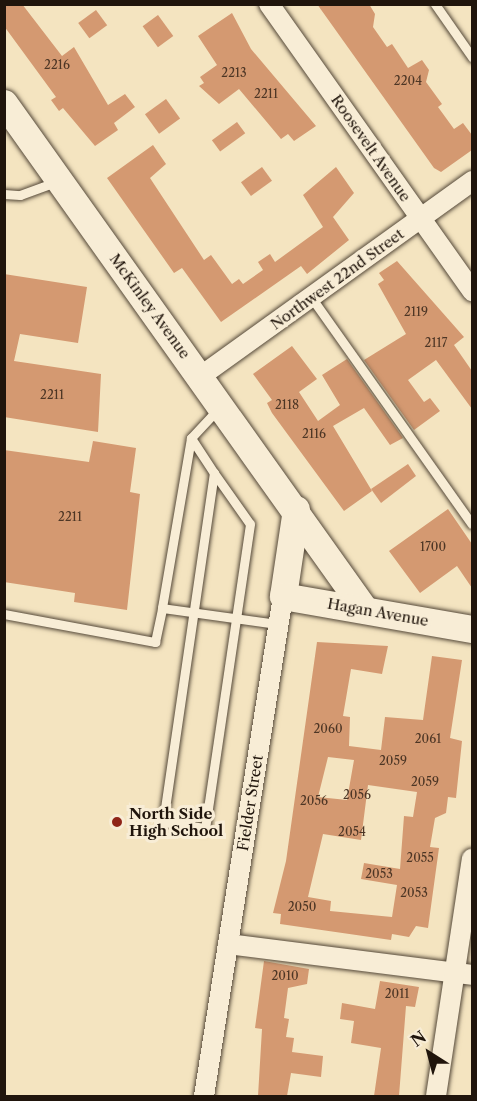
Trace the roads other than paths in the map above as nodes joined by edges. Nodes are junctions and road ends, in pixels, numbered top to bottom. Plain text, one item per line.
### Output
1 (269, 4) edge
2 (435, 4) edge
3 (472, 57) edge
4 (4, 103) edge
5 (60, 180) junction
6 (472, 181) edge
7 (4, 194) edge
8 (421, 219) junction
9 (472, 291) edge
10 (311, 297) junction
11 (201, 376) junction
12 (222, 405) junction
13 (191, 438) junction
14 (214, 473) junction
15 (296, 509) junction
16 (472, 524) edge
17 (283, 596) junction
18 (162, 608) junction
19 (365, 610) junction
20 (194, 612) junction
21 (4, 614) edge
22 (236, 618) junction
23 (278, 624) junction
24 (472, 629) edge
25 (472, 859) edge
26 (228, 944) junction
27 (464, 974) edge
28 (204, 1096) edge
29 (436, 1096) edge

1 - 8 street, Roosevelt Avenue
2 - 3 lane
4 - 5 street, McKinley Avenue
5 - 7 lane
5 - 11 street, McKinley Avenue
6 - 8 street, Northwest 22nd Street
8 - 9 street, Roosevelt Avenue
8 - 10 street, Northwest 22nd Street
10 - 11 street, Northwest 22nd Street
10 - 16 lane
11 - 12 street, McKinley Avenue
12 - 13 lane
12 - 15 street, McKinley Avenue
13 - 14 lane
13 - 18 lane
14 - 20 lane
14 - 22 lane
15 - 17 street, Fielder Street
15 - 19 street, McKinley Avenue
17 - 19 street, Hagan Avenue
17 - 23 street, Fielder Street
18 - 20 lane
18 - 21 lane
19 - 24 street, Hagan Avenue
20 - 22 lane
20 - 22 lane
22 - 23 lane
23 - 26 street, Fielder Street
25 - 27 street
26 - 27 street
26 - 28 street, Fielder Street
27 - 29 street

